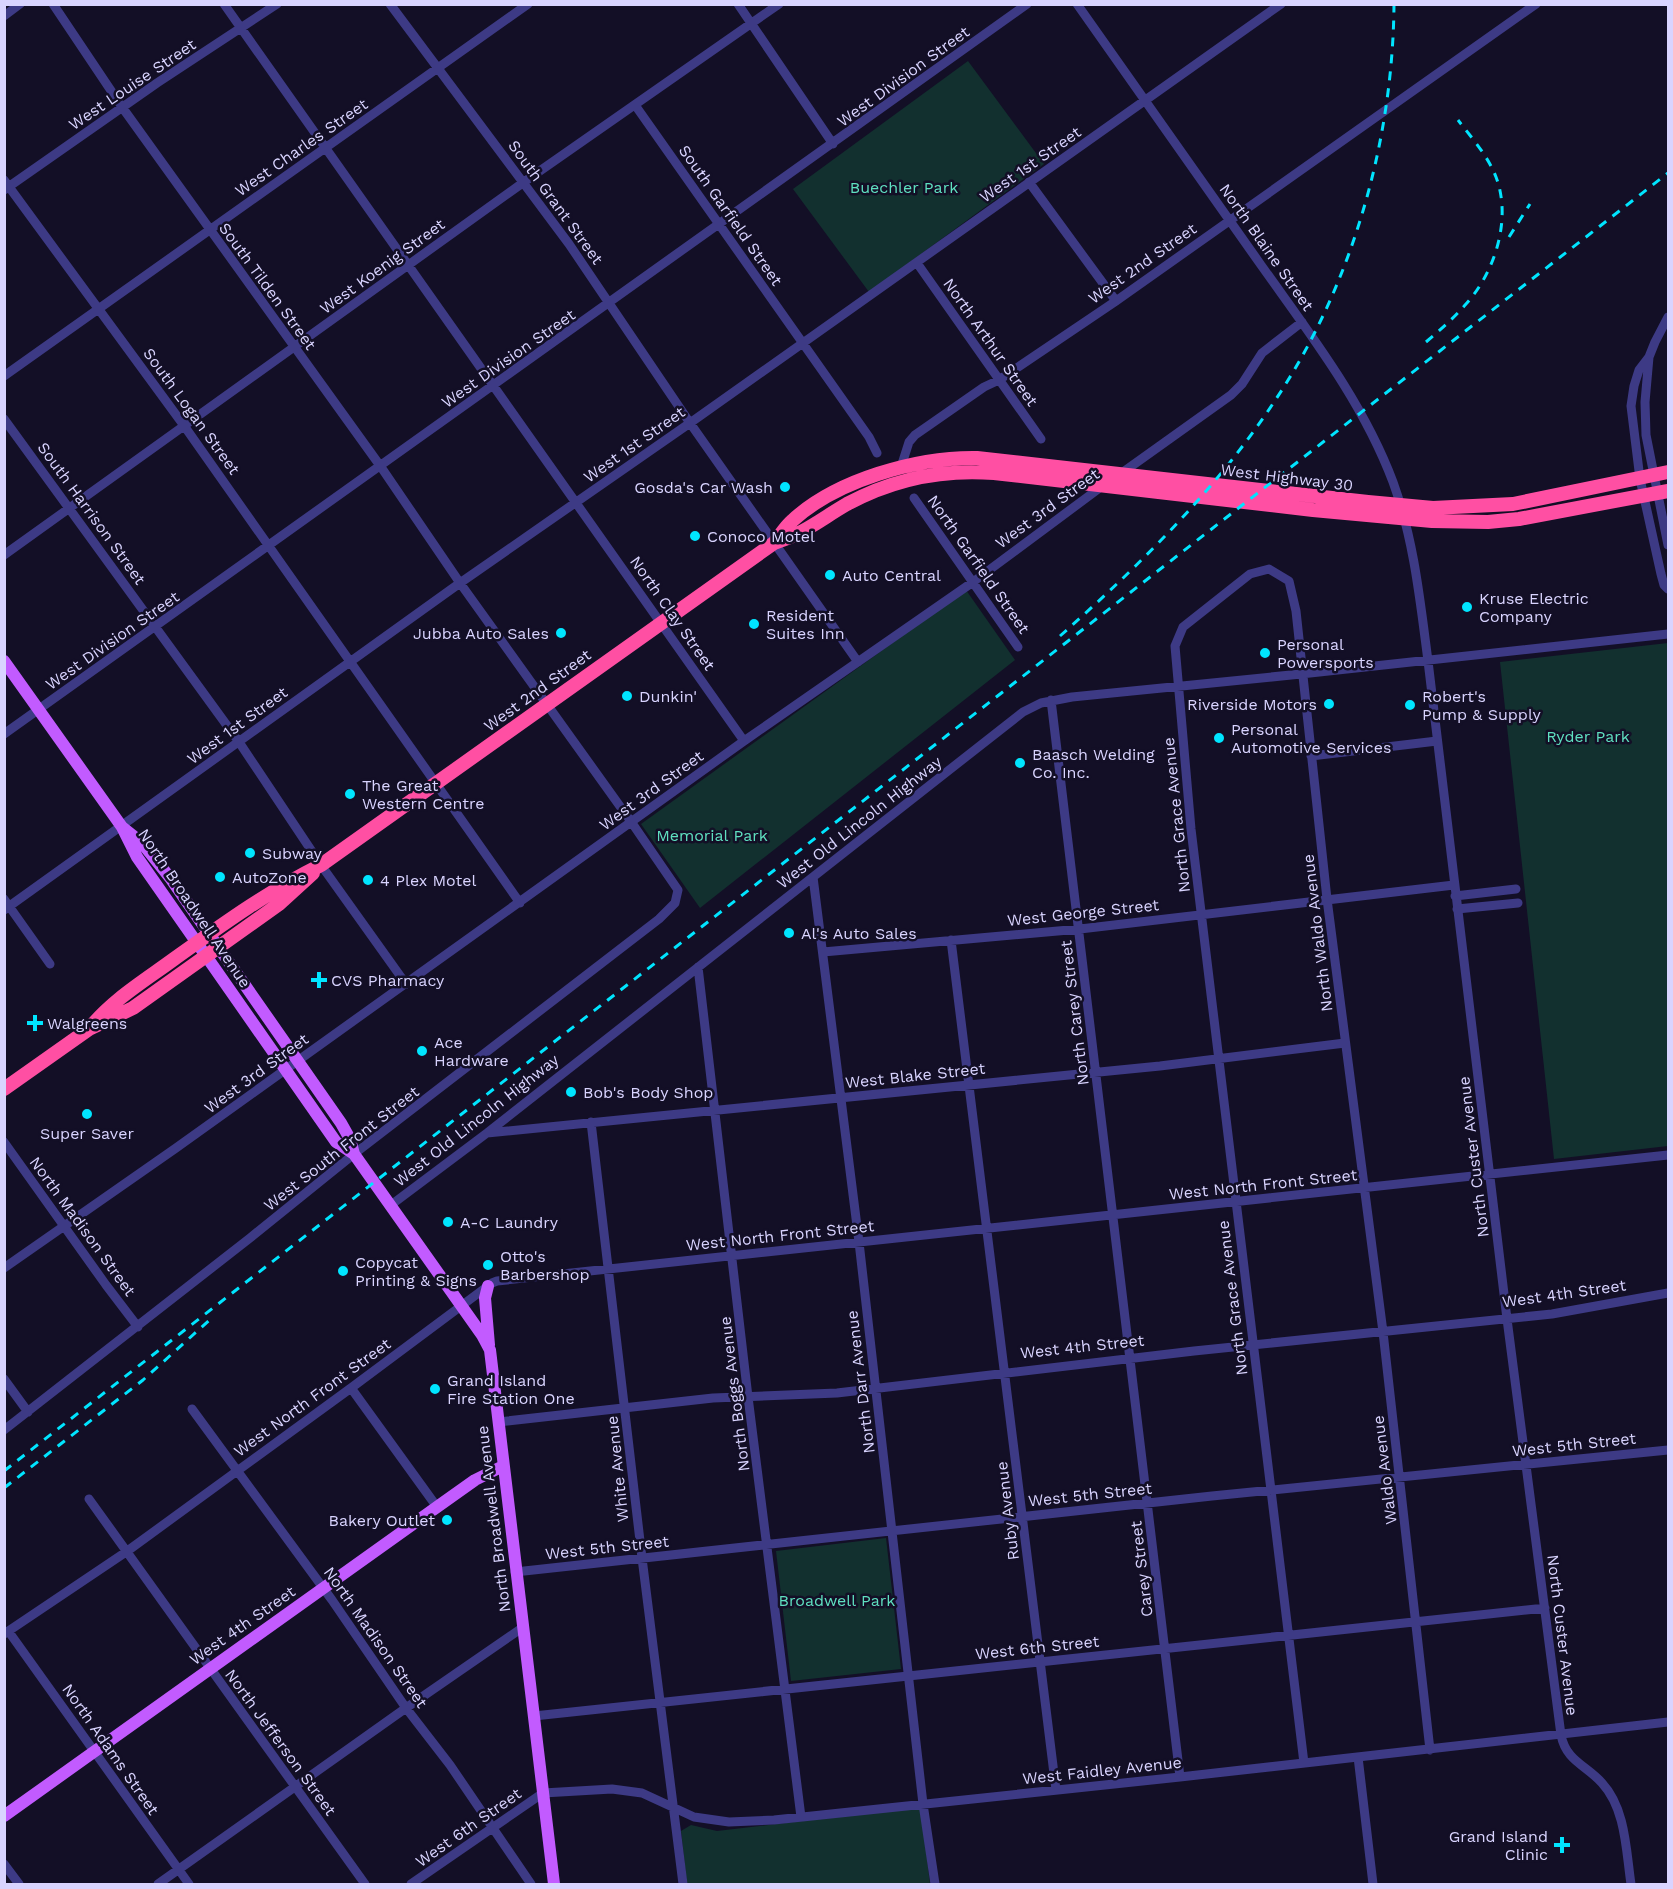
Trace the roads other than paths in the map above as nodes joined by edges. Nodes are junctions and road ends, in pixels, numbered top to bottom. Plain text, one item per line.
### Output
1 (20, 4) edge
2 (53, 4) edge
3 (224, 4) edge
4 (278, 4) edge
5 (390, 4) edge
6 (528, 4) edge
7 (738, 4) edge
8 (779, 4) edge
9 (1027, 4) edge
10 (1077, 4) edge
11 (1281, 4) edge
12 (1536, 4) edge
13 (4, 16) edge
14 (752, 24) junction
15 (241, 28) junction
16 (438, 69) junction
17 (1146, 101) junction
18 (635, 105) junction
19 (122, 107) junction
20 (833, 144) junction
21 (325, 148) junction
22 (524, 182) junction
23 (1029, 182) junction
24 (6, 186) edge
25 (1231, 221) junction
26 (719, 225) junction
27 (210, 230) junction
28 (916, 263) junction
29 (407, 266) junction
30 (1116, 301) junction
31 (611, 303) junction
32 (99, 308) junction
33 (1668, 318) edge
34 (1302, 322) junction
35 (804, 343) junction
36 (294, 348) junction
37 (1649, 357) junction
38 (4, 376) edge
39 (999, 380) junction
40 (494, 387) junction
41 (1361, 413) joint
42 (4, 419) edge
43 (690, 423) junction
44 (185, 427) junction
45 (1041, 439) dead end
46 (877, 453) dead end
47 (381, 467) junction
48 (901, 474) junction
49 (1662, 474) edge
50 (1640, 478) junction
51 (1663, 492) edge
52 (1644, 496) junction
53 (914, 498) dead end
54 (577, 502) junction
55 (69, 508) junction
56 (1433, 515) junction
57 (774, 543) junction
58 (1668, 545) edge
59 (270, 546) junction
60 (4, 555) edge
61 (973, 582) junction
62 (460, 583) junction
63 (1668, 589) edge
64 (661, 622) junction
65 (157, 626) junction
66 (1668, 634) edge
67 (1018, 647) dead end
68 (4, 661) edge
69 (1428, 661) junction
70 (350, 662) junction
71 (858, 662) junction
72 (1301, 674) junction
73 (1178, 686) junction
74 (1051, 700) junction
75 (546, 704) junction
76 (40, 709) junction
77 (4, 734) edge
78 (744, 741) junction
79 (1437, 741) junction
80 (239, 742) junction
81 (1311, 756) junction
82 (435, 784) junction
83 (632, 823) junction
84 (122, 827) junction
85 (321, 865) junction
86 (813, 877) junction
87 (672, 881) joint
88 (1454, 885) junction
89 (1516, 888) dead end
90 (1455, 896) junction
91 (1328, 899) junction
92 (520, 903) junction
93 (1518, 903) dead end
94 (6, 905) edge
95 (1457, 909) junction
96 (1202, 915) junction
97 (1080, 929) junction
98 (210, 934) junction
99 (951, 940) junction
100 (196, 944) junction
101 (218, 948) junction
102 (823, 952) junction
103 (206, 957) junction
104 (50, 964) dead end
105 (698, 967) junction
106 (406, 984) junction
107 (89, 1029) junction
108 (1345, 1043) junction
109 (1220, 1058) junction
110 (298, 1060) junction
111 (286, 1070) junction
112 (1096, 1072) junction
113 (970, 1085) junction
114 (4, 1089) edge
115 (841, 1098) junction
116 (715, 1110) junction
117 (591, 1122) junction
118 (487, 1133) junction
119 (4, 1142) edge
120 (354, 1154) junction
121 (1668, 1155) edge
122 (1490, 1174) junction
123 (1365, 1188) junction
124 (1236, 1202) junction
125 (391, 1205) junction
126 (1113, 1215) junction
127 (64, 1226) junction
128 (988, 1228) junction
129 (859, 1242) junction
130 (733, 1255) junction
131 (4, 1268) edge
132 (609, 1268) junction
133 (488, 1286) junction
134 (1668, 1293) edge
135 (462, 1306) junction
136 (1507, 1319) junction
137 (138, 1327) junction
138 (1383, 1332) junction
139 (1253, 1345) junction
140 (490, 1350) junction
141 (1130, 1358) junction
142 (1006, 1372) junction
143 (4, 1379) edge
144 (351, 1388) junction
145 (875, 1388) junction
146 (748, 1397) junction
147 (625, 1408) junction
148 (192, 1409) dead end
149 (28, 1412) junction
150 (498, 1422) junction
151 (4, 1430) edge
152 (1668, 1450) edge
153 (1526, 1464) junction
154 (503, 1467) junction
155 (237, 1470) junction
156 (1400, 1477) junction
157 (1271, 1490) junction
158 (89, 1499) dead end
159 (1148, 1503) junction
160 (437, 1507) junction
161 (1023, 1517) junction
162 (892, 1531) junction
163 (767, 1545) junction
164 (126, 1552) junction
165 (642, 1558) junction
166 (515, 1572) junction
167 (323, 1588) junction
168 (1545, 1608) junction
169 (1417, 1622) junction
170 (522, 1628) junction
171 (7, 1633) edge
172 (1289, 1635) junction
173 (1166, 1648) junction
174 (1041, 1662) junction
175 (210, 1668) junction
176 (909, 1676) junction
177 (785, 1689) junction
178 (660, 1702) junction
179 (406, 1708) junction
180 (534, 1716) junction
181 (1668, 1722) edge
182 (1561, 1735) junction
183 (1430, 1749) junction
184 (93, 1751) junction
185 (1358, 1757) junction
186 (1304, 1763) junction
187 (1180, 1777) junction
188 (295, 1787) junction
189 (1056, 1790) junction
190 (543, 1794) junction
191 (924, 1804) junction
192 (673, 1807) junction
193 (4, 1816) edge
194 (801, 1817) junction
195 (493, 1828) junction
196 (4, 1864) edge
197 (178, 1870) junction
198 (19, 1884) edge
199 (158, 1884) edge
200 (189, 1884) edge
201 (365, 1884) edge
202 (411, 1884) edge
203 (531, 1884) edge
204 (554, 1884) edge
205 (683, 1884) edge
206 (935, 1884) edge
207 (1373, 1884) edge
208 (1630, 1884) edge

1 - 13 street
2 - 19 street, South Tilden Street
3 - 15 street, North Clay Street
4 - 15 street, West Louise Street
5 - 16 street, South Grant Street
6 - 16 street, West Charles Street
7 - 14 street
8 - 14 street, West Koenig Street
9 - 20 street, West Division Street
10 - 17 street, North Blaine Street
11 - 17 street, West 1st Street
12 - 25 street, West 2nd Street
14 - 18 street, West Koenig Street
14 - 20 street
15 - 19 street, West Louise Street
15 - 21 street, North Clay Street
16 - 21 street, West Charles Street
16 - 22 street, South Grant Street
17 - 23 street, West 1st Street
17 - 25 street, North Blaine Street
18 - 22 street, West Koenig Street
18 - 26 street, South Garfield Street
19 - 24 street, West Louise Street
19 - 27 street, South Tilden Street
20 - 26 street, West Division Street
21 - 27 street, West Charles Street
21 - 29 street, North Clay Street
22 - 29 street, West Koenig Street
22 - 31 street, South Grant Street
23 - 28 street, West 1st Street
23 - 30 street
24 - 32 street, South Logan Street
25 - 30 street, West 2nd Street
25 - 34 street, North Blaine Street
26 - 31 street, West Division Street
26 - 35 street, South Garfield Street
27 - 32 street, West Charles Street
27 - 36 street, South Tilden Street
28 - 35 street, West 1st Street
28 - 39 street, North Arthur Street
29 - 36 street, West Koenig Street
29 - 40 street, North Clay Street
30 - 39 street, West 2nd Street
31 - 40 street, West Division Street
31 - 43 street, South Grant Street
32 - 38 street, West Charles Street
32 - 44 street, South Logan Street
33 - 37 street
34 - 41 street, North Blaine Street
34 - 61 street, West 3rd Street
35 - 43 street, West 1st Street
35 - 46 street
36 - 44 street, West Koenig Street
36 - 47 street, South Tilden Street
37 - 49 street
37 - 50 street
39 - 45 street, North Arthur Street
39 - 48 street, West 2nd Street
40 - 47 street, West Division Street
40 - 54 street, North Clay Street
41 - 69 street, North Custer Avenue
42 - 55 street, South Harrison Street
43 - 54 street, West 1st Street
43 - 57 street, South Grant Street
44 - 55 street, West Koenig Street
44 - 59 street, South Logan Street
47 - 59 street, West Division Street
47 - 62 street, South Tilden Street
48 - 56 highway, West Highway 30
48 - 56 highway, West Highway 30
48 - 57 highway, West 2nd Street
49 - 50 highway, West Highway 30
49 - 51 street
50 - 52 street
50 - 56 highway, West Highway 30
51 - 52 highway, West Highway 30
51 - 58 street
52 - 56 highway, West Highway 30
52 - 63 street
53 - 61 street, North Garfield Street
54 - 62 street, West 1st Street
54 - 64 street, North Clay Street
55 - 60 street, West Koenig Street
55 - 65 street, South Harrison Street
57 - 64 highway, West 2nd Street
57 - 71 street, South Grant Street
59 - 65 street, West Division Street
59 - 70 street, South Logan Street
61 - 67 street, North Garfield Street
61 - 71 street, West 3rd Street
62 - 70 street, West 1st Street
62 - 75 street, South Tilden Street
64 - 75 highway, West 2nd Street
64 - 78 street, North Clay Street
65 - 76 street, West Division Street
65 - 80 street, South Harrison Street
66 - 69 street, West Old Lincoln Highway
68 - 76 main road
69 - 72 street, West Old Lincoln Highway
69 - 79 street, North Custer Avenue
70 - 80 street, West 1st Street
70 - 82 street, South Logan Street
71 - 78 street, West 3rd Street
72 - 73 street, West Old Lincoln Highway
72 - 73 street, North Grace Avenue
72 - 81 street, North Waldo Avenue
73 - 74 street, West Old Lincoln Highway
73 - 96 street, North Grace Avenue
74 - 86 street, West Old Lincoln Highway
74 - 97 street, North Carey Street
75 - 82 highway, West 2nd Street
75 - 83 street, South Tilden Street
76 - 77 street, West Division Street
76 - 84 main road
78 - 83 street, West 3rd Street
79 - 81 street
79 - 88 street, North Custer Avenue
80 - 84 street, West 1st Street
80 - 85 street, South Harrison Street
81 - 91 street, North Waldo Avenue
82 - 85 highway, West 2nd Street
82 - 92 street, South Logan Street
83 - 87 street, South Tilden Street
83 - 92 street, West 3rd Street
84 - 94 street, West 1st Street
84 - 98 main road, North Broadwell Avenue
84 - 100 main road, North Broadwell Avenue
85 - 98 highway, West 2nd Street
85 - 101 highway, West 2nd Street
85 - 106 street, South Harrison Street
86 - 102 street, North Darr Avenue
86 - 105 street, West Old Lincoln Highway
87 - 120 street, West South Front Street
88 - 90 street, North Custer Avenue
88 - 91 street, West George Street
89 - 90 street
90 - 95 street, North Custer Avenue
91 - 96 street, West George Street
91 - 108 street, North Waldo Avenue
92 - 106 street, West 3rd Street
93 - 95 street
94 - 104 street
95 - 122 street, North Custer Avenue
96 - 97 street, West George Street
96 - 109 street, North Grace Avenue
97 - 99 street, West George Street
97 - 112 street, North Carey Street
98 - 100 highway, West 2nd Street
98 - 101 main road, North Broadwell Avenue
99 - 102 street, West George Street
99 - 113 street, Ruby Avenue
100 - 103 main road, North Broadwell Avenue
100 - 107 highway, West 2nd Street
101 - 103 highway, West 2nd Street
101 - 110 main road, North Broadwell Avenue
102 - 115 street, North Darr Avenue
103 - 107 highway, West 2nd Street
103 - 111 main road, North Broadwell Avenue
105 - 116 street, North Boggs Avenue
105 - 118 street, West Old Lincoln Highway
106 - 110 street, West 3rd Street
107 - 114 highway, West 2nd Street
108 - 109 street, West Blake Street
108 - 123 street, North Waldo Avenue
109 - 112 street, West Blake Street
109 - 124 street, North Grace Avenue
110 - 111 street, West 3rd Street
110 - 120 main road, North Broadwell Avenue
111 - 120 main road, North Broadwell Avenue
111 - 127 street, West 3rd Street
112 - 113 street, West Blake Street
112 - 126 street, North Carey Street
113 - 115 street, West Blake Street
113 - 128 street, Ruby Avenue
115 - 116 street, West Blake Street
115 - 129 street, North Darr Avenue
116 - 117 street, West Blake Street
116 - 130 street, North Boggs Avenue
117 - 118 street, West Blake Street
117 - 132 street, White Avenue
118 - 125 street, West Old Lincoln Highway
119 - 127 street, North Madison Street
120 - 125 main road, North Broadwell Avenue
120 - 137 street, West South Front Street
121 - 122 street, West North Front Street
122 - 123 street, West North Front Street
122 - 136 street, North Custer Avenue
123 - 124 street, West North Front Street
123 - 138 street, Waldo Avenue
124 - 126 street, West North Front Street
124 - 139 street, North Grace Avenue
125 - 135 main road, North Broadwell Avenue
126 - 128 street, West North Front Street
126 - 141 street, Carey Street
127 - 131 street, West 3rd Street
127 - 137 street, North Madison Street
128 - 129 street, West North Front Street
128 - 142 street, Ruby Avenue
129 - 130 street, West North Front Street
129 - 145 street, North Darr Avenue
130 - 132 street, West North Front Street
130 - 146 street, North Boggs Avenue
132 - 133 street, West North Front Street
132 - 147 street, White Avenue
133 - 135 street, West North Front Street
133 - 140 main road
134 - 136 street, West 4th Street
135 - 140 main road, North Broadwell Avenue
135 - 144 street, West North Front Street
136 - 138 street, West 4th Street
136 - 153 street, North Custer Avenue
137 - 149 street, West South Front Street
138 - 139 street, West 4th Street
138 - 156 street, Waldo Avenue
139 - 141 street, West 4th Street
139 - 157 street, North Grace Avenue
140 - 150 main road, North Broadwell Avenue
141 - 142 street, West 4th Street
141 - 159 street, Carey Street
142 - 145 street, West 4th Street
142 - 161 street, Ruby Avenue
143 - 149 street
144 - 155 street, West North Front Street
144 - 160 street
145 - 146 street, West 4th Street
145 - 162 street, North Darr Avenue
146 - 147 street, West 4th Street
146 - 163 street, North Boggs Avenue
147 - 150 street, West 4th Street
147 - 165 street, White Avenue
148 - 155 street, North Madison Street
149 - 151 street, West South Front Street
150 - 154 main road, North Broadwell Avenue
152 - 153 street, West 5th Street
153 - 156 street, West 5th Street
153 - 168 street, North Custer Avenue
154 - 160 main road, West 4th Street
154 - 166 main road, North Broadwell Avenue
155 - 164 street, West North Front Street
155 - 167 street, North Madison Street
156 - 157 street, West 5th Street
156 - 169 street, Waldo Avenue
157 - 159 street, West 5th Street
157 - 172 street, North Grace Avenue
158 - 164 street, North Jefferson Street
159 - 161 street, West 5th Street
159 - 173 street, Carey Street
160 - 167 main road, West 4th Street
161 - 162 street, West 5th Street
161 - 174 street, Ruby Avenue
162 - 163 street, West 5th Street
162 - 176 street, North Darr Avenue
163 - 165 street, West 5th Street
163 - 177 street, North Boggs Avenue
164 - 171 street, West North Front Street
164 - 175 street, North Jefferson Street
165 - 166 street, West 5th Street
165 - 178 street, White Avenue
166 - 170 main road, North Broadwell Avenue
167 - 175 main road, West 4th Street
167 - 179 street, North Madison Street
168 - 169 street, West 6th Street
168 - 182 street, North Custer Avenue
169 - 172 street, West 6th Street
169 - 183 street, Waldo Avenue
170 - 179 street
170 - 180 main road, North Broadwell Avenue
171 - 184 street, North Adams Street
172 - 173 street, West 6th Street
172 - 186 street, North Grace Avenue
173 - 174 street, West 6th Street
173 - 187 street, Carey Street
174 - 176 street, West 6th Street
174 - 189 street, Ruby Avenue
175 - 184 main road, West 4th Street
175 - 188 street, North Jefferson Street
176 - 177 street, West 6th Street
176 - 191 street, North Darr Avenue
177 - 178 street, West 6th Street
177 - 194 street, North Boggs Avenue
178 - 180 street, West 6th Street
178 - 192 street, White Avenue
179 - 188 street
179 - 195 street, North Madison Street
180 - 190 main road, North Broadwell Avenue
181 - 182 street, West Faidley Avenue
182 - 183 street, West Faidley Avenue
182 - 208 street, North Custer Avenue
183 - 185 street, West Faidley Avenue
184 - 193 main road, West 4th Street
184 - 197 street, North Adams Street
185 - 186 street, West Faidley Avenue
185 - 207 street
186 - 187 street, West Faidley Avenue
187 - 189 street, West Faidley Avenue
188 - 197 street
188 - 201 street, North Jefferson Street
189 - 191 street, West Faidley Avenue
190 - 192 street, West Faidley Avenue
190 - 195 street, West 6th Street
190 - 204 main road, North Broadwell Avenue
191 - 194 street, West Faidley Avenue
191 - 206 street, North Darr Avenue
192 - 194 street, West Faidley Avenue
192 - 205 street, White Avenue
195 - 202 street, West 6th Street
195 - 203 street, North Madison Street
196 - 198 street
197 - 199 street
197 - 200 street, North Adams Street

